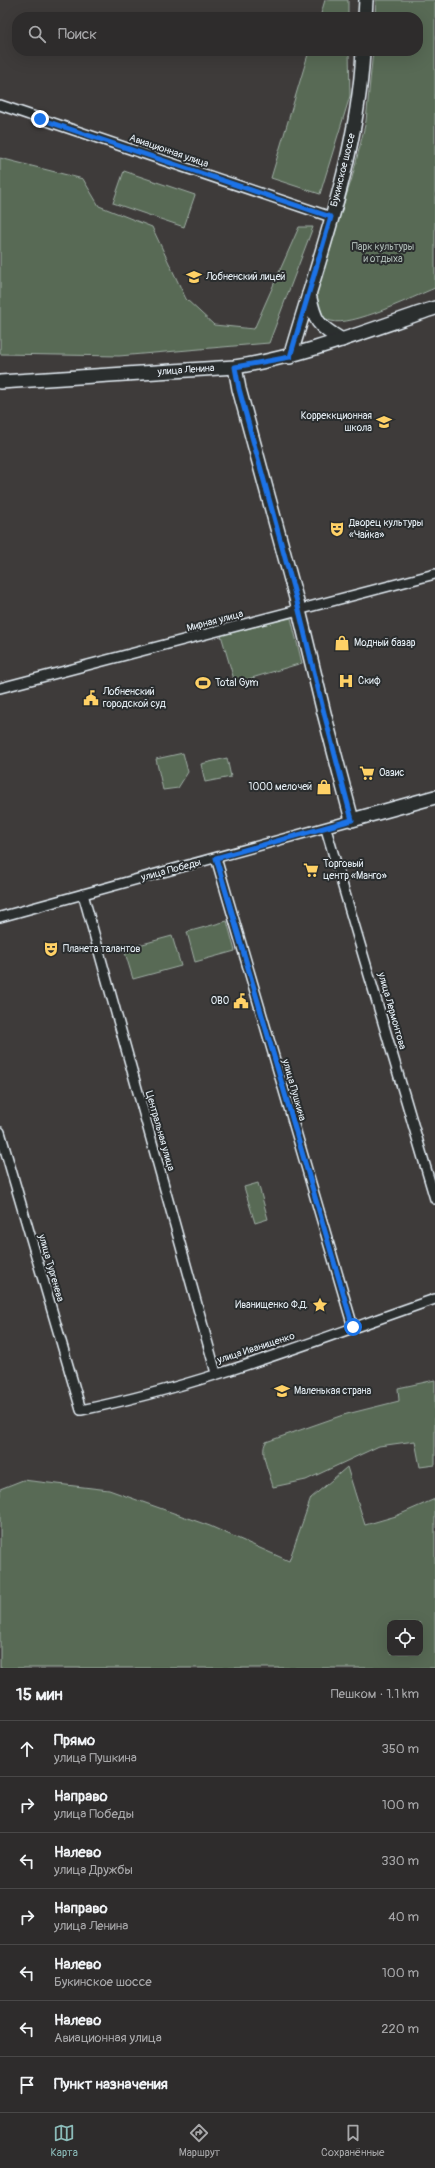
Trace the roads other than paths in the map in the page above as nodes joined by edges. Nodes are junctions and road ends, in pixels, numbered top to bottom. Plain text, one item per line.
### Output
1 (366, 0) edge
2 (365, 12) edge
3 (363, 56) edge
4 (0, 105) edge
5 (331, 217) junction
6 (309, 292) junction
7 (435, 308) edge
8 (342, 340) junction
9 (290, 357) junction
10 (235, 367) junction
11 (0, 382) edge
12 (435, 574) edge
13 (299, 610) junction
14 (0, 688) edge
15 (435, 797) edge
16 (352, 820) junction
17 (326, 829) junction
18 (216, 858) junction
19 (83, 894) junction
20 (0, 917) edge
21 (0, 1132) edge
22 (435, 1199) edge
23 (435, 1299) edge
24 (353, 1327) junction
25 (216, 1373) junction
26 (81, 1410) joint

1 - 2 street
3 - 5 street, Букинское шоссе
4 - 5 street, Авиационная улица
5 - 6 street, Букинское шоссе
6 - 8 street
6 - 9 street, Букинское шоссе
7 - 8 street, улица Ленина
8 - 9 street, улица Ленина
9 - 10 street, улица Ленина
10 - 11 street, улица Ленина
10 - 13 street
12 - 13 street, Мирная улица
13 - 14 street, Мирная улица
13 - 16 street
15 - 16 street, улица Победы
16 - 17 street, улица Победы
17 - 18 street, улица Победы
17 - 22 street, улица Лермонтова
18 - 19 street, улица Победы
18 - 24 street, улица Пушкина
19 - 20 street, улица Победы
19 - 25 street, Центральная улица
21 - 26 street, улица Тургенева
23 - 24 street, улица Иванищенко
24 - 25 street, улица Иванищенко
25 - 26 street, улица Иванищенко

